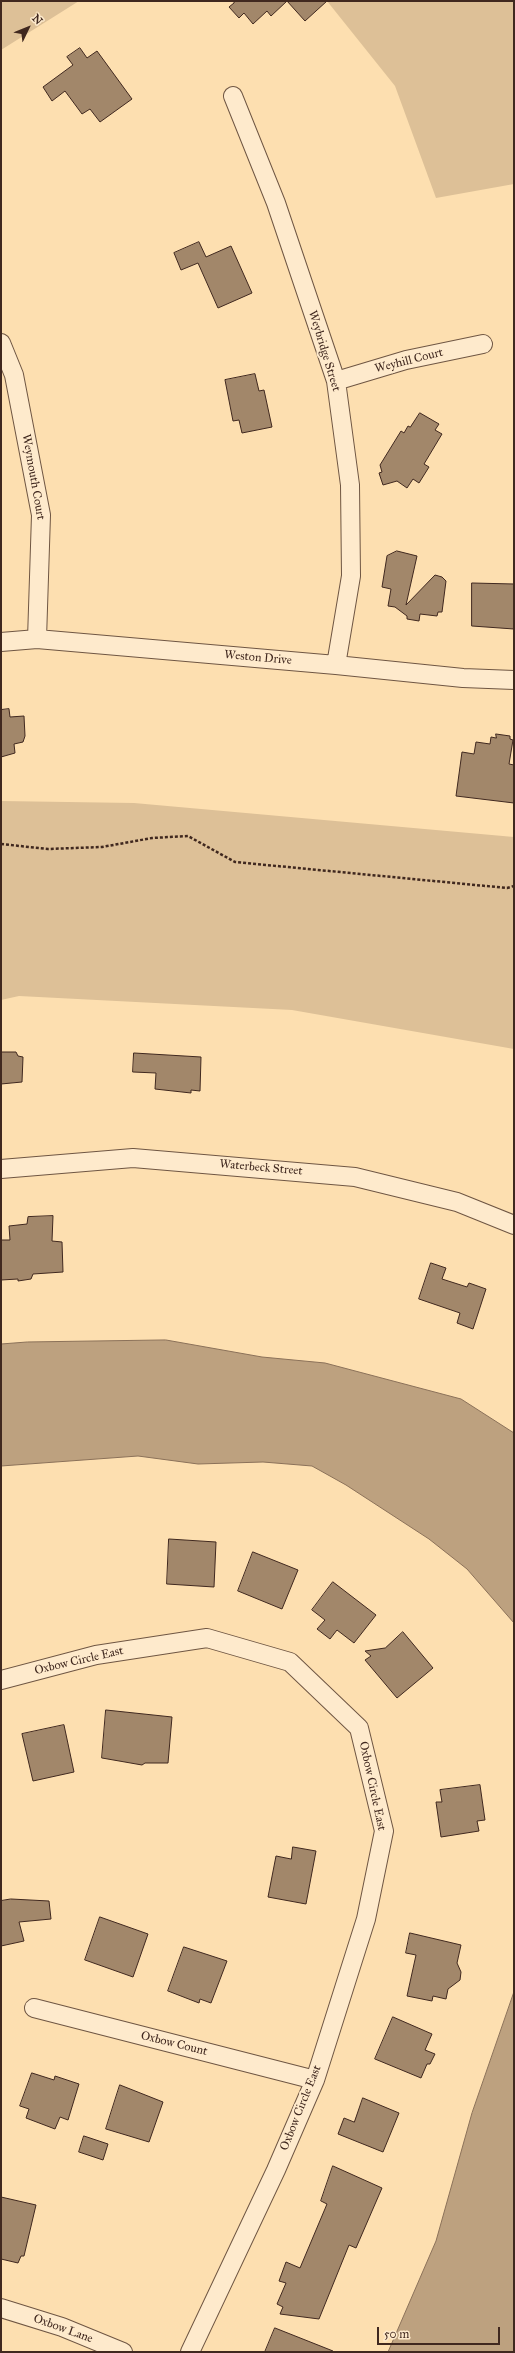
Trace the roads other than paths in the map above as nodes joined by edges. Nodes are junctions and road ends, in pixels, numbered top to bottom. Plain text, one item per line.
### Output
1 (233, 96) dead end
2 (1, 343) edge
3 (483, 344) dead end
4 (336, 381) junction
5 (37, 639) junction
6 (1, 642) edge
7 (336, 665) junction
8 (514, 680) edge
9 (1, 1170) edge
10 (514, 1225) edge
11 (1, 1680) edge
12 (34, 2008) dead end
13 (315, 2080) junction
14 (1, 2308) edge
15 (123, 2352) edge
16 (190, 2352) edge

1 - 4 street, Weybridge Street
2 - 5 street, Weymouth Court
3 - 4 street, Weyhill Court
4 - 7 street, Weybridge Street
5 - 6 street, Weston Drive
5 - 7 street, Weston Drive
7 - 8 street, Weston Drive
9 - 10 street, Waterbeck Street
11 - 13 street, Oxbow Circle East
12 - 13 street, Oxbow Count
13 - 16 street, Oxbow Circle East
14 - 15 street, Oxbow Lane

